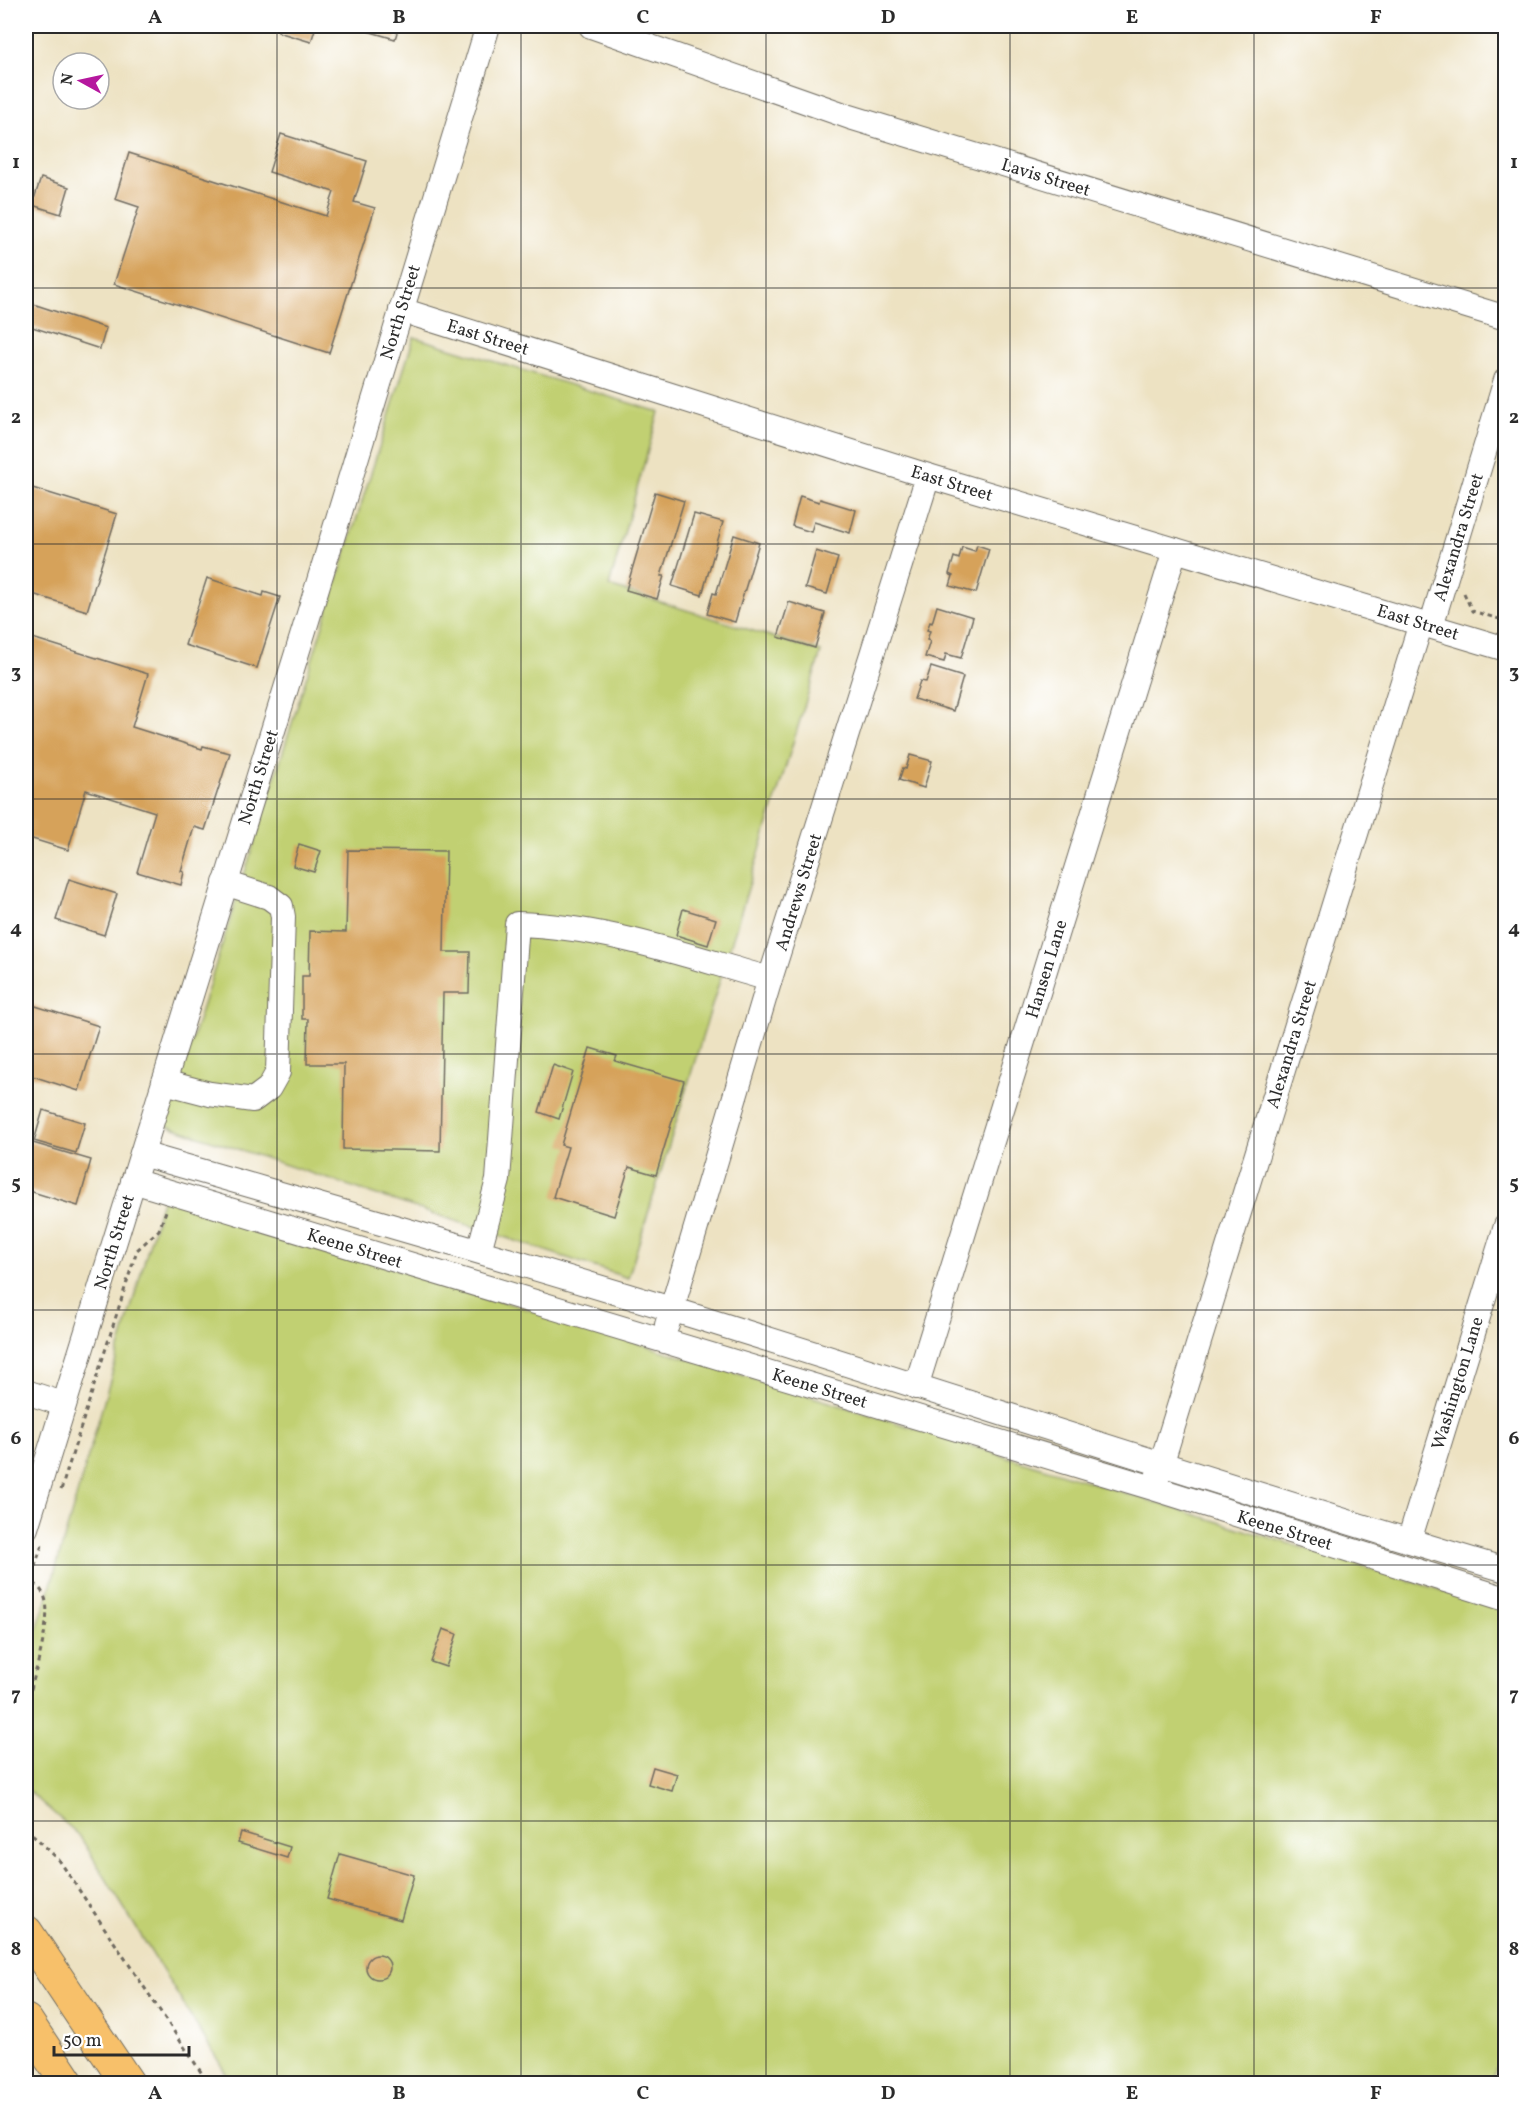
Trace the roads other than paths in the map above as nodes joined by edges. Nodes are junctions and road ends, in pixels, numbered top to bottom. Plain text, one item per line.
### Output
1 (488, 26) edge
2 (591, 26) edge
3 (401, 310) junction
4 (1506, 318) edge
5 (1506, 380) edge
6 (928, 476) junction
7 (1175, 550) junction
8 (1426, 624) junction
9 (1506, 649) edge
10 (225, 883) junction
11 (770, 979) junction
12 (164, 1082) junction
13 (142, 1154) junction
14 (133, 1180) junction
15 (1506, 1226) edge
16 (479, 1251) junction
17 (671, 1309) junction
18 (663, 1340) junction
19 (916, 1387) junction
20 (26, 1392) edge
21 (63, 1404) junction
22 (1161, 1464) junction
23 (1153, 1488) junction
24 (34, 1535) edge
25 (1409, 1541) junction
26 (1506, 1570) edge
27 (1506, 1599) edge
28 (26, 1932) edge
29 (26, 2021) edge
30 (68, 2084) edge
31 (128, 2084) edge

1 - 3 street, North Street
2 - 4 street, Lavis Street
3 - 6 street, East Street
3 - 10 street, North Street
5 - 8 street, Alexandra Street
6 - 7 street, East Street
6 - 11 street, Andrews Street
7 - 8 street, East Street
7 - 19 street, Hansen Lane
8 - 9 street, East Street
8 - 22 street, Alexandra Street
10 - 12 street, North Street
10 - 12 street
11 - 16 street
11 - 17 street, Andrews Street
12 - 13 street, North Street
13 - 14 street, North Street
13 - 16 street, Keene Street
14 - 18 street, Keene Street
14 - 21 street, North Street
15 - 25 street, Washington Lane
16 - 17 street, Keene Street
17 - 18 street, Andrews Street
17 - 19 street, Keene Street
18 - 23 street, Keene Street
19 - 22 street, Keene Street
20 - 21 street
21 - 24 street, North Street
22 - 23 street, Alexandra Street
22 - 25 street, Keene Street
23 - 27 street, Keene Street
25 - 26 street, Keene Street
28 - 31 highway
29 - 30 highway

